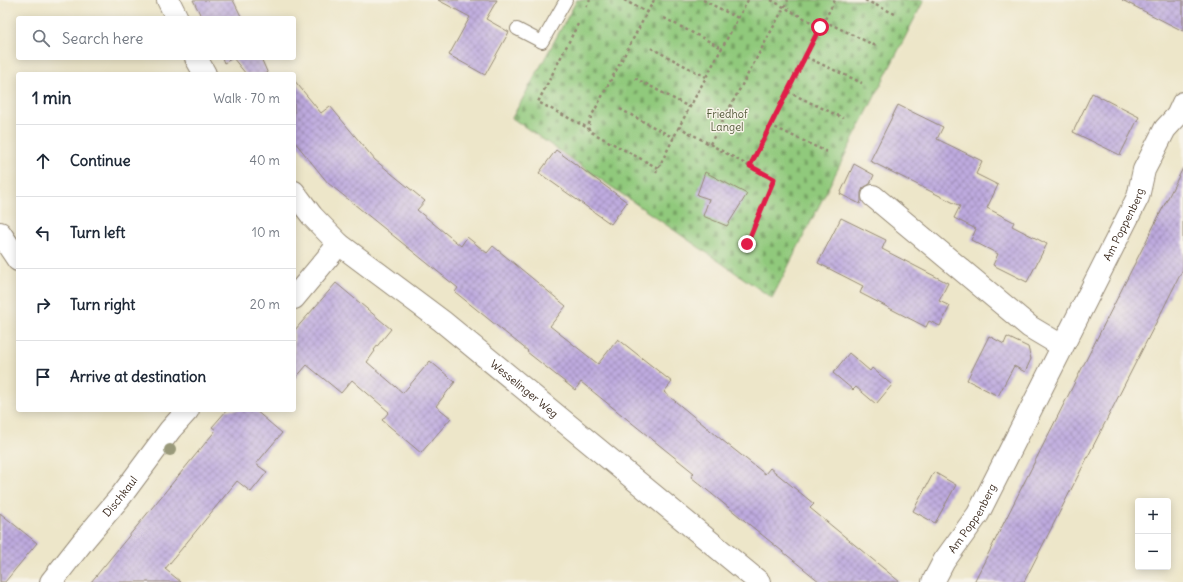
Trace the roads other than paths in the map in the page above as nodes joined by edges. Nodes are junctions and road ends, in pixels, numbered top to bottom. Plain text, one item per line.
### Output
1 (168, 0) edge
2 (566, 0) edge
3 (176, 16) edge
4 (518, 29) dead end
5 (197, 60) edge
6 (203, 72) edge
7 (1183, 103) edge
8 (296, 195) edge
9 (873, 196) dead end
10 (0, 233) edge
11 (339, 244) junction
12 (16, 257) edge
13 (296, 296) edge
14 (1062, 346) junction
15 (186, 412) edge
16 (51, 582) edge
17 (759, 582) edge
18 (933, 582) edge

1 - 3 street
2 - 4 lane
5 - 6 street
7 - 14 street, Am Poppenberg
8 - 11 street, Wesselinger Weg
9 - 14 street
10 - 12 street
11 - 13 street
11 - 17 street, Wesselinger Weg
14 - 18 street, Am Poppenberg
15 - 16 street, Dischkaul

